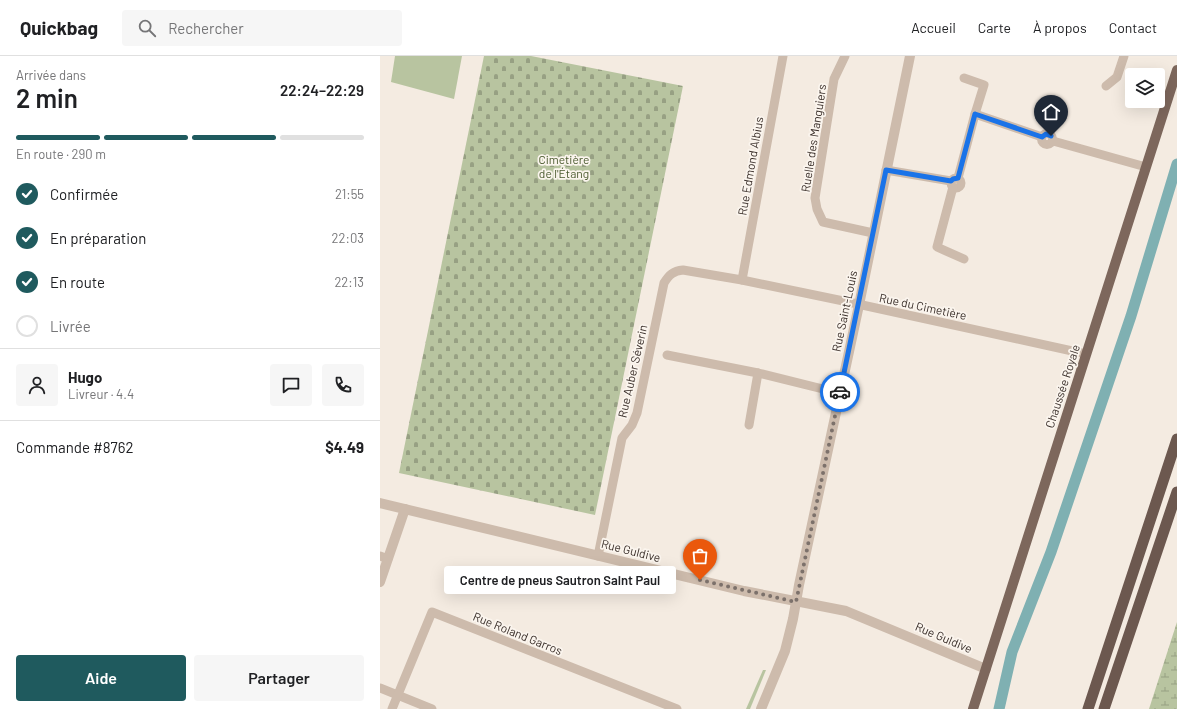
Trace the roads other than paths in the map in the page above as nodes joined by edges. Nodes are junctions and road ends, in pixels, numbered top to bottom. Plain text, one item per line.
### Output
1 (783, 56) edge
2 (845, 56) edge
3 (910, 56) edge
4 (1124, 56) edge
5 (1177, 70) edge
6 (964, 78) dead end
7 (1106, 86) dead end
8 (975, 114) junction
9 (1146, 167) junction
10 (886, 170) junction
11 (954, 182) junction
12 (873, 233) junction
13 (964, 259) dead end
14 (683, 270) joint
15 (742, 280) junction
16 (859, 305) junction
17 (1086, 354) junction
18 (667, 355) dead end
19 (758, 373) junction
20 (839, 393) junction
21 (749, 425) dead end
22 (1177, 439) edge
23 (1177, 492) edge
24 (380, 503) edge
25 (405, 509) junction
26 (598, 556) junction
27 (384, 557) edge
28 (380, 582) edge
29 (796, 602) junction
30 (986, 669) junction
31 (380, 688) edge
32 (398, 695) junction
33 (392, 709) edge
34 (432, 709) edge
35 (677, 709) edge
36 (761, 709) edge
37 (973, 709) edge
38 (1088, 709) edge
39 (1104, 709) edge

1 - 15 street, Rue Edmond Albius
2 - 12 street, Ruelle des Manguiers
3 - 10 street, Rue Saint-Louis
4 - 7 street
5 - 9 main road, Chaussée Royale
6 - 8 street
8 - 9 street
8 - 11 street
9 - 17 main road, Chaussée Royale
10 - 11 street
10 - 12 street, Rue Saint-Louis
11 - 13 street
12 - 16 street, Rue Saint-Louis
14 - 15 street, Rue du Cimetière
14 - 26 street, Rue Auber Séverin
15 - 16 street, Rue du Cimetière
16 - 17 street, Rue du Cimetière
16 - 20 street, Rue Saint-Louis
17 - 30 main road, Chaussée Royale
18 - 19 street
19 - 20 street
19 - 21 street
20 - 29 street, Rue Saint-Louis
22 - 38 highway
23 - 39 highway
24 - 25 street, Rue Guldive
25 - 26 street, Rue Guldive
25 - 27 street
26 - 29 street, Rue Guldive
27 - 28 street
29 - 30 street, Rue Guldive
29 - 36 street, Rue Saint-Louis
30 - 37 main road, Chaussée Royale
31 - 32 street
32 - 33 street
32 - 34 street
32 - 35 street, Rue Roland Garros

